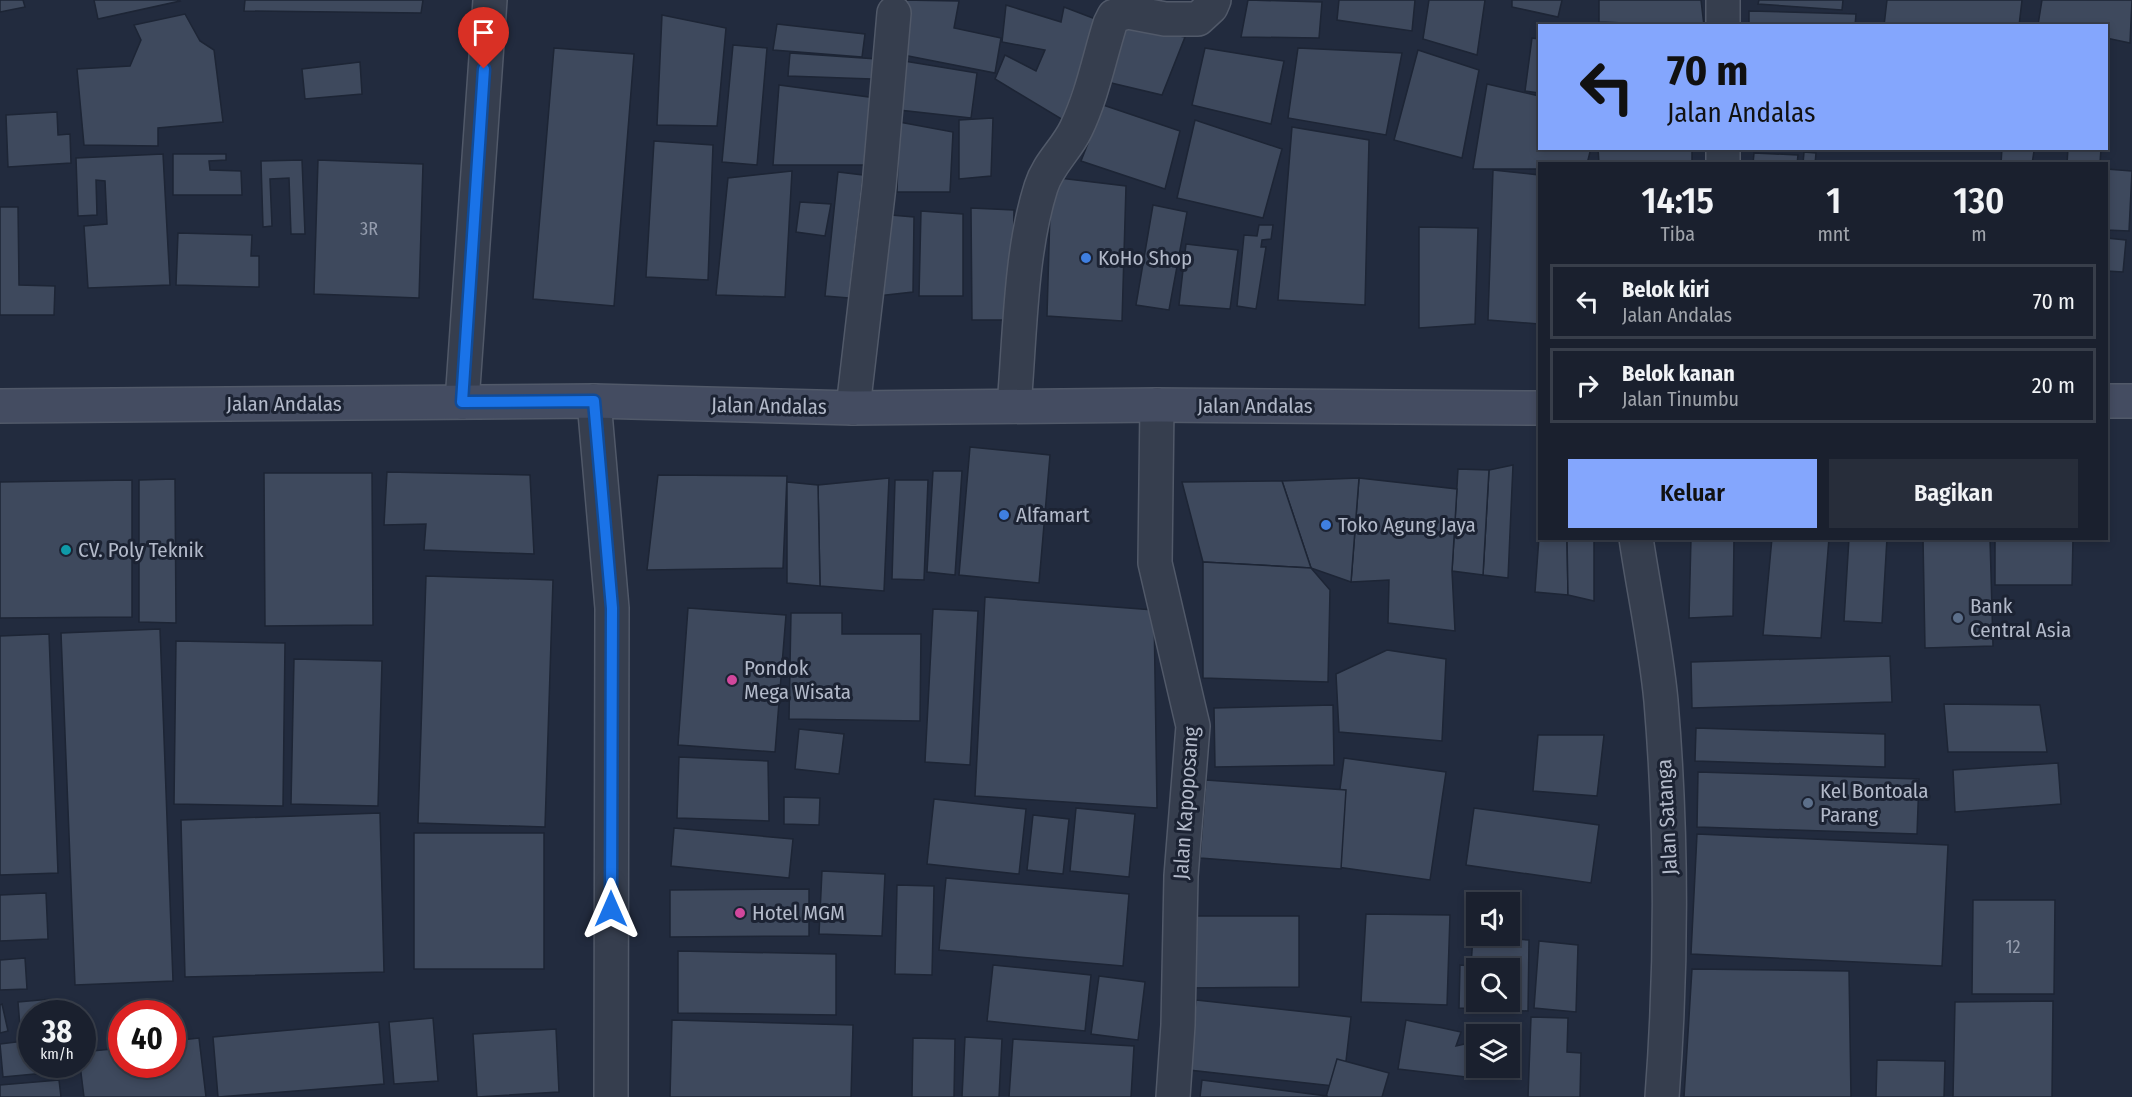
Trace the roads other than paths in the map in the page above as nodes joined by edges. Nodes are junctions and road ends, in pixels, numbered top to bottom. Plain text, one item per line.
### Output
1 (490, 0) edge
2 (1214, 0) edge
3 (1723, 0) edge
4 (894, 13) dead end
5 (1723, 24) edge
6 (594, 401) junction
7 (2108, 401) edge
8 (2132, 401) edge
9 (462, 402) junction
10 (1157, 405) junction
11 (0, 406) edge
12 (1014, 406) junction
13 (853, 408) junction
14 (1538, 408) edge
15 (1636, 540) edge
16 (610, 1097) edge
17 (1173, 1097) edge
18 (1662, 1097) edge

1 - 9 street
2 - 12 street
3 - 5 street
4 - 13 street
6 - 9 main road, Jalan Andalas
6 - 13 main road, Jalan Andalas
6 - 16 street
7 - 8 main road
9 - 11 main road, Jalan Andalas
10 - 12 main road, Jalan Andalas
10 - 14 main road, Jalan Andalas
10 - 17 street, Jalan Kapoposang
12 - 13 main road, Jalan Andalas
15 - 18 street, Jalan Satanga

